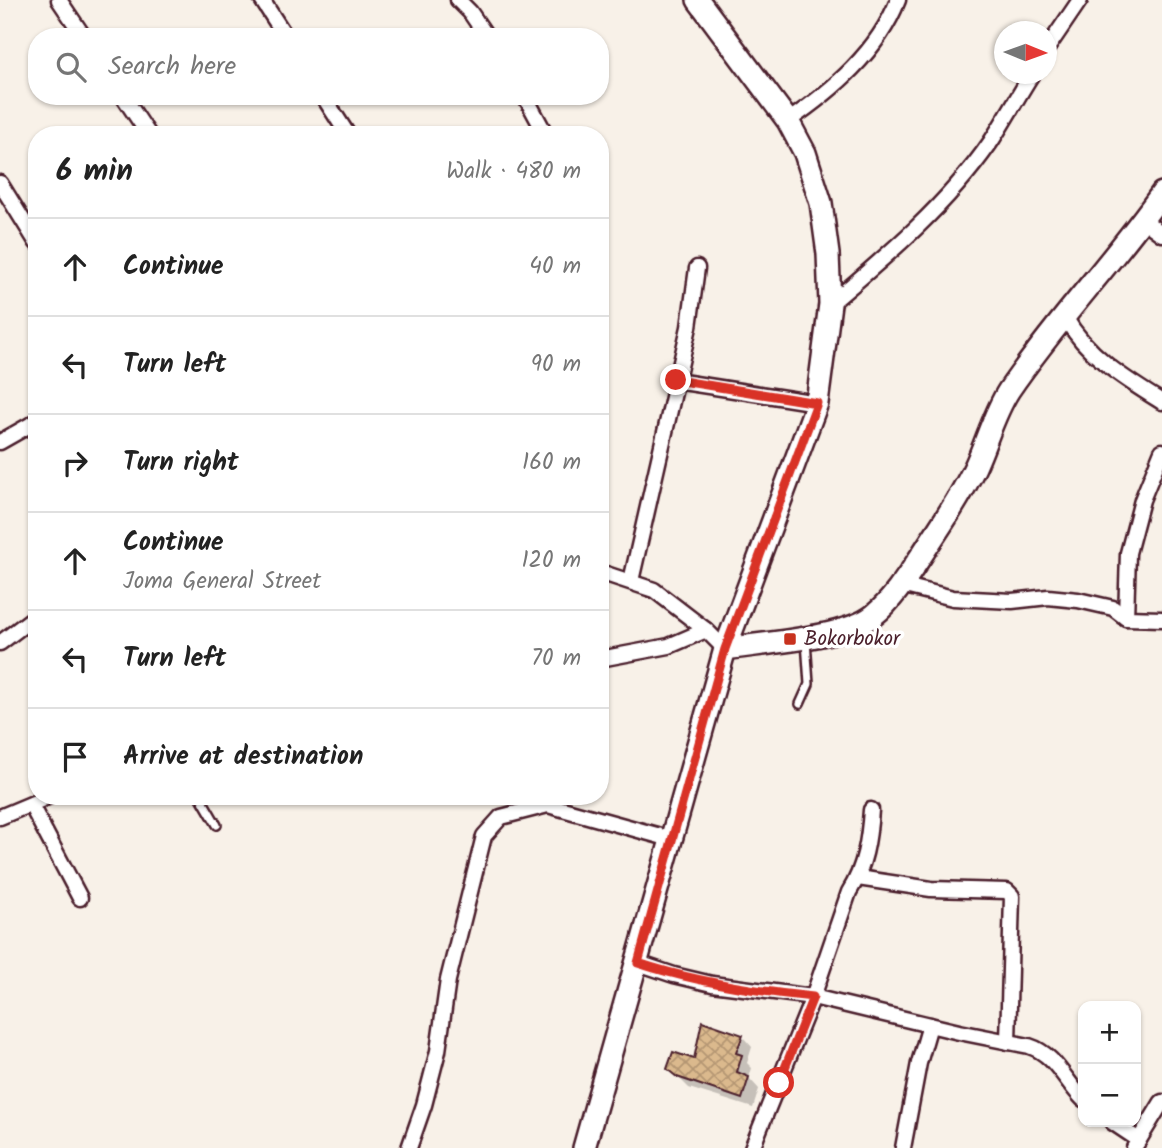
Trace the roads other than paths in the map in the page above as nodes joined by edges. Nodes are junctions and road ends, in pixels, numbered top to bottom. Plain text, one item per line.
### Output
1 (59, 0) edge
2 (262, 0) edge
3 (458, 0) edge
4 (698, 0) edge
5 (898, 0) edge
6 (1080, 0) edge
7 (77, 28) edge
8 (280, 28) edge
9 (481, 28) edge
10 (1057, 34) edge
11 (1026, 84) edge
12 (129, 105) edge
13 (329, 105) edge
14 (529, 105) edge
15 (788, 121) junction
16 (143, 126) edge
17 (342, 126) edge
18 (539, 126) edge
19 (0, 183) edge
20 (1162, 193) edge
21 (1143, 220) junction
22 (28, 228) edge
23 (1162, 234) edge
24 (697, 268) dead end
25 (830, 304) junction
26 (1065, 317) junction
27 (676, 380) junction
28 (1162, 402) edge
29 (817, 403) junction
30 (28, 426) edge
31 (1, 439) edge
32 (1162, 452) edge
33 (609, 575) edge
34 (631, 581) junction
35 (901, 585) junction
36 (1126, 618) junction
37 (1162, 619) edge
38 (28, 622) edge
39 (706, 630) junction
40 (806, 636) junction
41 (0, 643) edge
42 (725, 649) junction
43 (609, 657) edge
44 (800, 704) dead end
45 (31, 805) joint
46 (205, 805) edge
47 (871, 810) dead end
48 (0, 817) edge
49 (217, 825) dead end
50 (671, 839) junction
51 (858, 878) junction
52 (80, 898) dead end
53 (638, 963) junction
54 (813, 997) junction
55 (930, 1025) junction
56 (1008, 1042) junction
57 (1078, 1093) edge
58 (1162, 1102) edge
59 (1117, 1127) edge
60 (1136, 1144) edge
61 (410, 1148) edge
62 (584, 1148) edge
63 (752, 1148) edge
64 (903, 1148) edge

1 - 7 street
2 - 8 street
3 - 9 street
4 - 15 street
5 - 15 street
6 - 10 street
11 - 25 street
12 - 16 street
13 - 17 street
14 - 18 street
15 - 25 street
19 - 22 street
20 - 21 street
21 - 23 street
21 - 26 street
24 - 27 street
25 - 29 street
26 - 28 street
26 - 35 street
27 - 29 street
27 - 34 street
29 - 42 street
30 - 31 street
32 - 36 street
33 - 34 street
34 - 39 street
35 - 36 street
35 - 40 street
36 - 37 street
38 - 41 street
39 - 42 street
39 - 43 street
40 - 42 street
40 - 44 lane
42 - 50 street
45 - 48 street
45 - 52 street
46 - 49 lane
47 - 51 street
50 - 53 street
50 - 61 street
51 - 54 street
51 - 56 street
53 - 54 street
53 - 62 street
54 - 55 street
54 - 63 street
55 - 56 street
55 - 64 street
56 - 57 street
58 - 60 street
59 - 60 street

